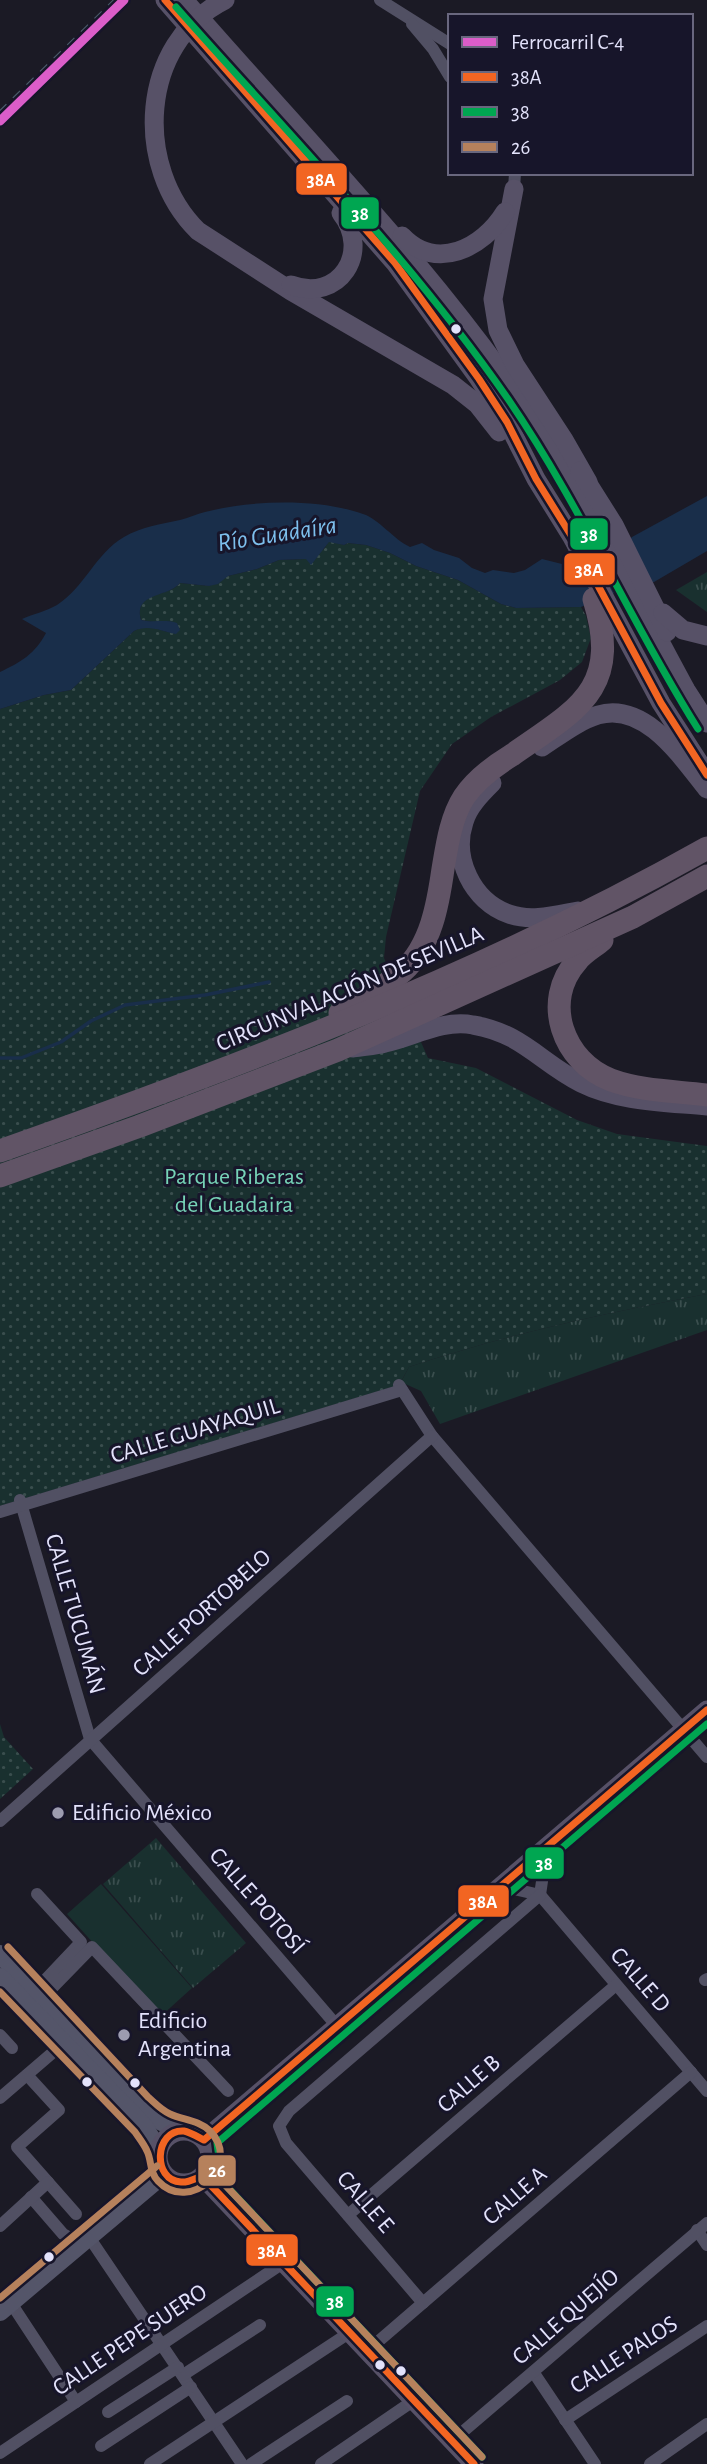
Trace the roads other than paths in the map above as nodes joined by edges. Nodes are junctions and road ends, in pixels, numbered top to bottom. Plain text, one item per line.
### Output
1 (165, 0) edge
2 (225, 0) edge
3 (380, 0) edge
4 (184, 8) edge
5 (407, 19) junction
6 (204, 34) junction
7 (448, 43) edge
8 (448, 74) edge
9 (286, 139) junction
10 (324, 156) junction
11 (513, 188) edge
12 (267, 275) junction
13 (483, 346) junction
14 (536, 479) junction
15 (592, 489) junction
16 (608, 529) junction
17 (649, 608) junction
18 (603, 612) junction
19 (707, 636) edge
20 (707, 706) edge
21 (707, 723) edge
22 (707, 775) edge
23 (707, 789) edge
24 (699, 852) edge
25 (705, 877) edge
26 (597, 908) junction
27 (632, 917) junction
28 (297, 1041) junction
29 (338, 1050) junction
30 (707, 1095) edge
31 (707, 1107) edge
32 (0, 1151) edge
33 (0, 1176) edge
34 (432, 1436) junction
35 (20, 1503) junction
36 (0, 1512) edge
37 (707, 1710) edge
38 (683, 1730) junction
39 (90, 1739) junction
40 (707, 1757) edge
41 (0, 1821) edge
42 (547, 1847) junction
43 (501, 1886) junction
44 (37, 1894) dead end
45 (540, 1895) junction
46 (0, 1954) edge
47 (0, 1977) edge
48 (616, 1984) junction
49 (337, 2026) junction
50 (0, 2035) edge
51 (65, 2042) junction
52 (12, 2048) dead end
53 (691, 2072) junction
54 (27, 2075) junction
55 (228, 2091) dead end
56 (707, 2091) edge
57 (0, 2098) edge
58 (181, 2131) junction
59 (204, 2140) junction
60 (159, 2151) junction
61 (164, 2174) junction
62 (202, 2176) junction
63 (48, 2182) junction
64 (31, 2197) junction
65 (76, 2214) dead end
66 (348, 2215) junction
67 (0, 2226) edge
68 (702, 2227) edge
69 (85, 2241) junction
70 (707, 2245) edge
71 (283, 2263) junction
72 (423, 2303) junction
73 (6, 2307) edge
74 (260, 2325) dead end
75 (707, 2326) edge
76 (349, 2333) junction
77 (162, 2344) junction
78 (366, 2352) junction
79 (181, 2371) junction
80 (534, 2374) junction
81 (191, 2387) junction
82 (347, 2401) dead end
83 (413, 2401) junction
84 (76, 2402) junction
85 (108, 2412) dead end
86 (565, 2420) junction
87 (215, 2423) junction
88 (707, 2424) edge
89 (452, 2441) junction
90 (101, 2446) dead end
91 (0, 2453) edge
92 (150, 2464) edge
93 (242, 2464) edge
94 (251, 2464) edge
95 (321, 2464) edge
96 (474, 2464) edge
97 (595, 2464) edge
98 (650, 2464) edge

1 - 4 main road
2 - 12 main road
3 - 5 street
4 - 6 main road
5 - 7 street
5 - 8 street
6 - 9 main road
6 - 10 main road
9 - 12 main road
9 - 14 main road
10 - 11 main road
10 - 13 main road
11 - 15 main road
12 - 14 main road
13 - 15 main road
13 - 16 main road
14 - 18 main road
15 - 16 main road
16 - 17 main road
17 - 19 main road
17 - 20 main road
17 - 21 main road
18 - 22 main road
18 - 28 highway
23 - 26 main road
24 - 26 highway, CIRCUNVALACIÓN DE SEVILLA
25 - 27 highway, CIRCUNVALACIÓN DE SEVILLA
26 - 28 highway, CIRCUNVALACIÓN DE SEVILLA
27 - 29 highway, CIRCUNVALACIÓN DE SEVILLA
27 - 30 highway
28 - 32 highway, CIRCUNVALACIÓN DE SEVILLA
29 - 31 main road
29 - 33 highway, CIRCUNVALACIÓN DE SEVILLA
34 - 35 street, CALLE GUAYAQUIL
34 - 38 street
34 - 39 street, CALLE PORTOBELO
35 - 36 street, CALLE GUAYAQUIL
35 - 39 street, CALLE TUCUMÁN
37 - 38 main road
38 - 40 street
38 - 42 main road
39 - 41 street, CALLE PORTOBELO
39 - 49 street, CALLE POTOSÍ
42 - 43 main road
42 - 45 street
43 - 45 street
43 - 49 main road
44 - 55 street
45 - 48 street, CALLE D
45 - 66 street, CALLE E
46 - 58 street
47 - 51 street
48 - 53 street, CALLE D
48 - 66 street, CALLE B
49 - 59 main road
50 - 52 street
51 - 54 street
51 - 60 street
53 - 56 street, CALLE D
53 - 72 street, CALLE A
54 - 57 street
54 - 63 street
58 - 59 main road
58 - 60 main road
59 - 62 main road
60 - 61 main road
61 - 62 main road
61 - 69 street
62 - 71 main road
63 - 64 street
63 - 65 street
64 - 67 street
64 - 69 street
66 - 72 street, CALLE E
68 - 70 street
68 - 80 street, CALLE QUEJÍO
69 - 73 street
69 - 77 street
71 - 76 main road
71 - 77 street, CALLE PEPE SUERO
72 - 78 street, CALLE A
73 - 84 street
74 - 79 street
75 - 86 street, CALLE PALOS
76 - 78 main road
76 - 87 street
77 - 79 street
77 - 84 street, CALLE PEPE SUERO
78 - 83 main road
79 - 81 street
79 - 85 street
80 - 86 street
80 - 89 street, CALLE QUEJÍO
81 - 87 street
81 - 90 street
82 - 94 street
83 - 89 main road
83 - 95 street
84 - 91 street, CALLE PEPE SUERO
86 - 97 street
87 - 92 street
87 - 93 street
88 - 98 street
89 - 96 main road

